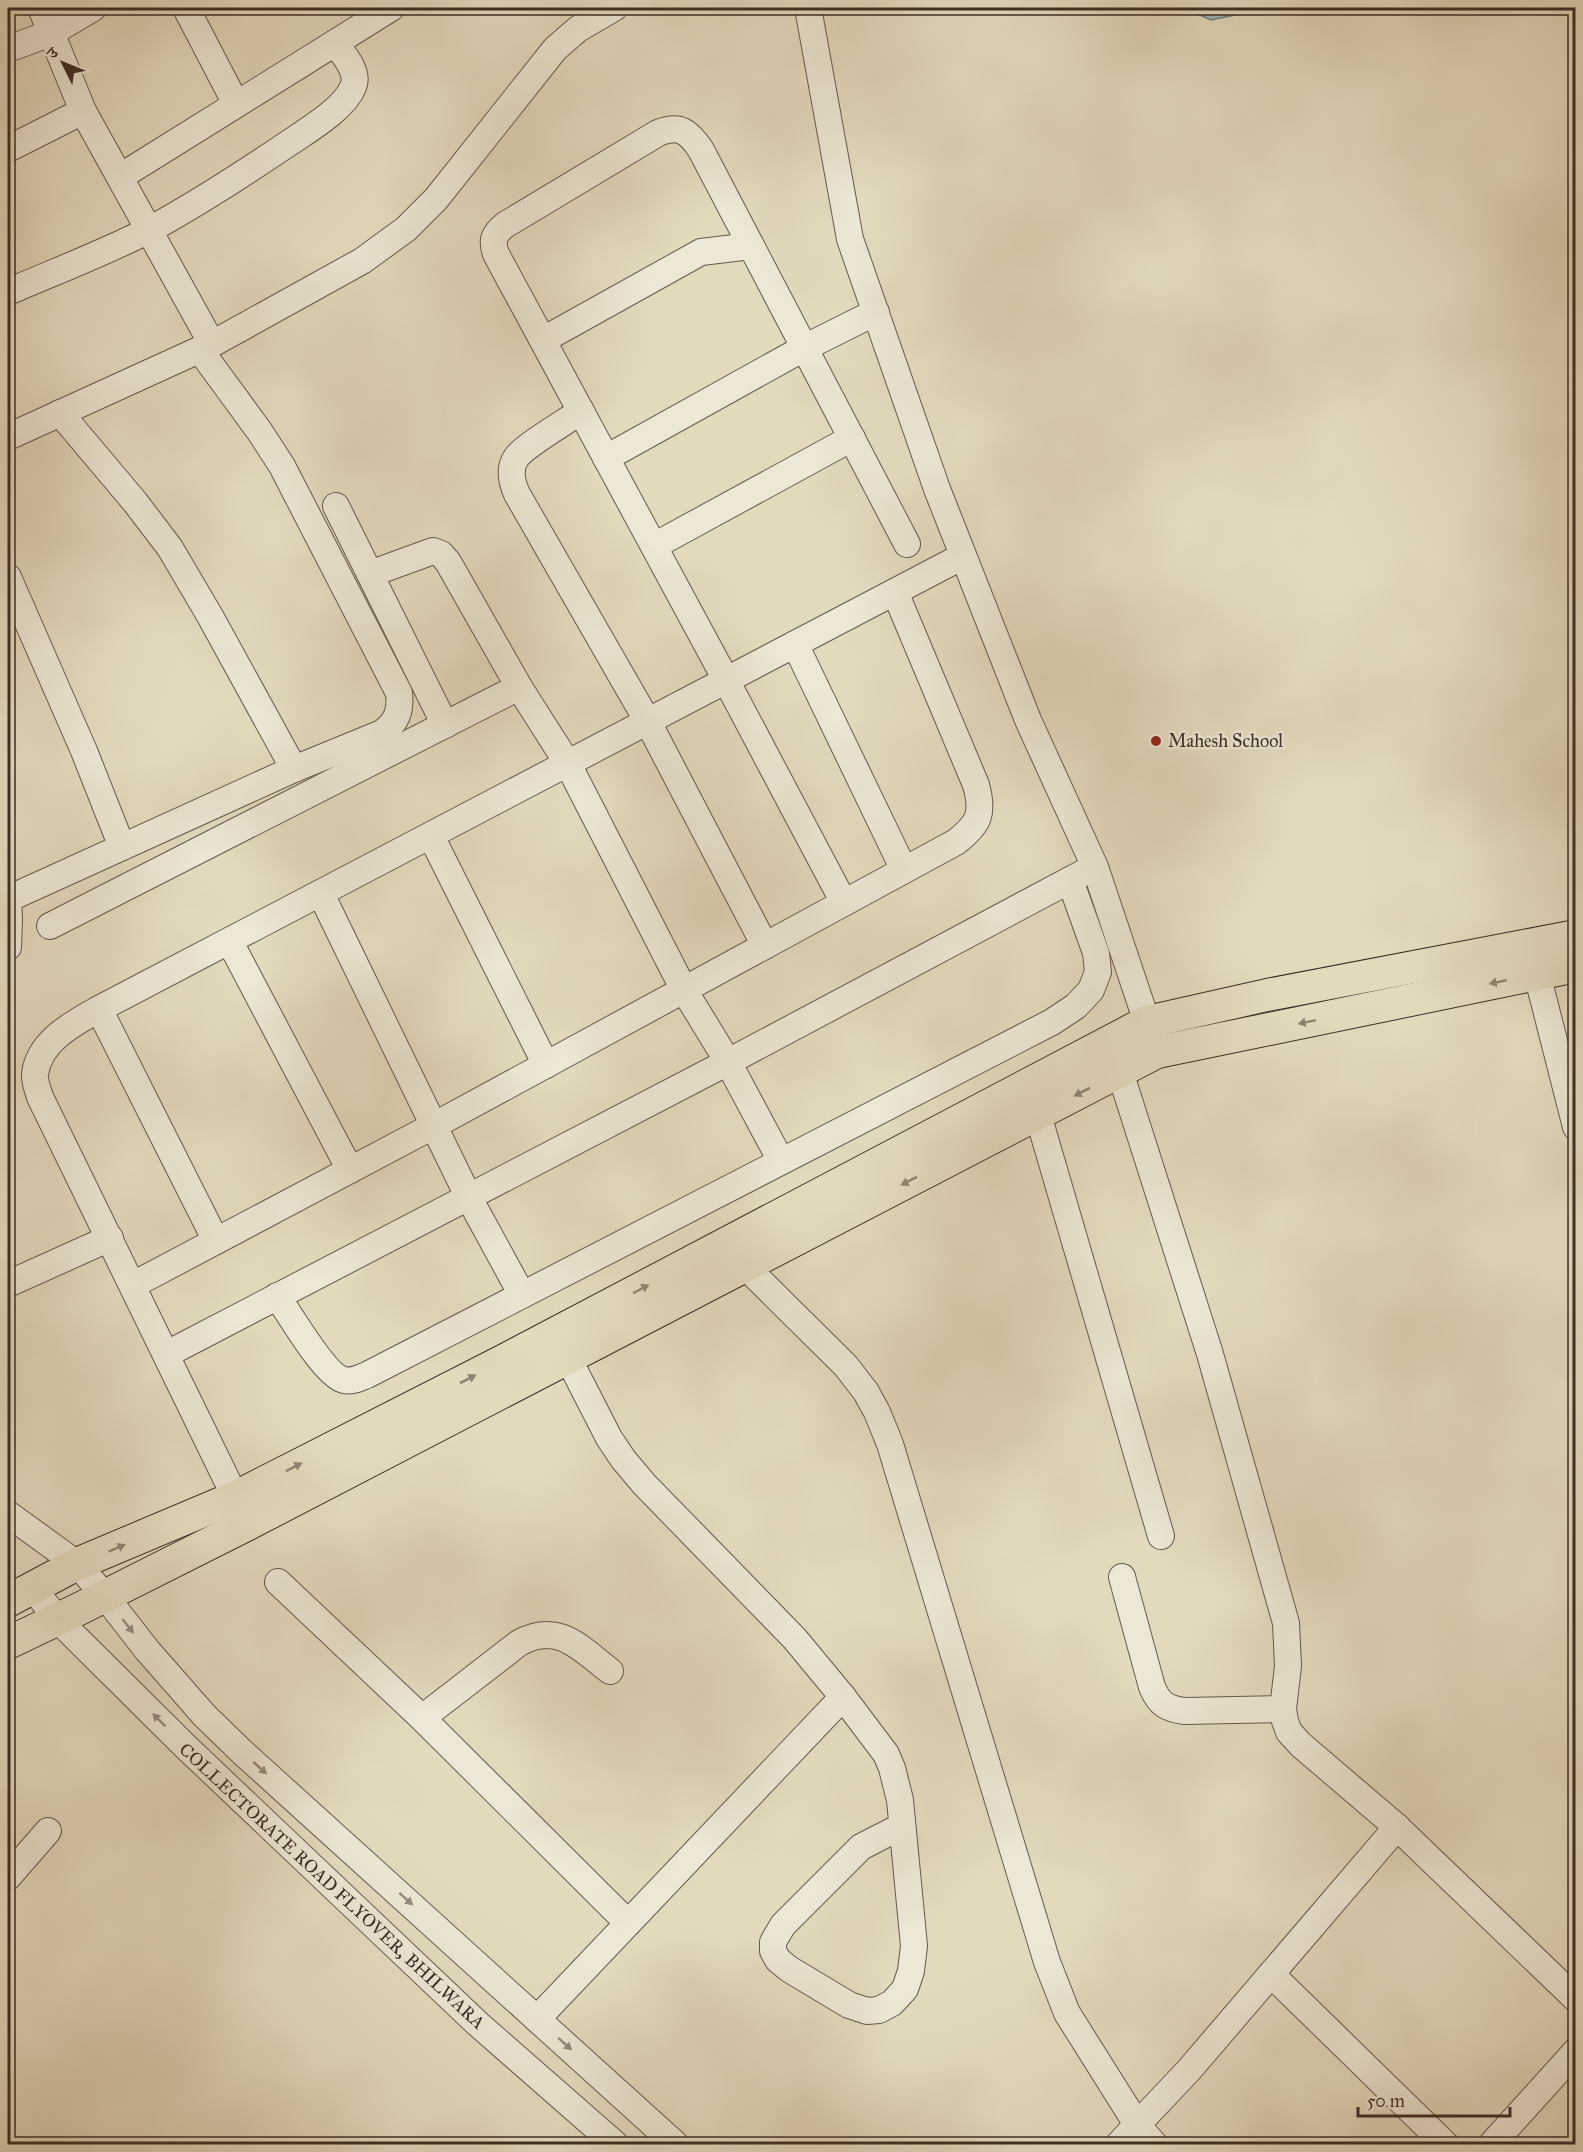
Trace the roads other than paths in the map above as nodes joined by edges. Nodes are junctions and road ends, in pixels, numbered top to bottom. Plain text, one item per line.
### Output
1 (40, 8) edge
2 (93, 8) edge
3 (186, 8) edge
4 (391, 8) edge
5 (614, 8) edge
6 (808, 8) edge
7 (51, 33) junction
8 (335, 43) junction
9 (8, 49) edge
10 (236, 104) junction
11 (83, 111) junction
12 (8, 149) edge
13 (120, 177) junction
14 (149, 230) junction
15 (751, 246) junction
16 (8, 292) edge
17 (876, 312) junction
18 (543, 340) junction
19 (206, 347) junction
20 (804, 348) junction
21 (581, 411) junction
22 (60, 413) junction
23 (8, 437) edge
24 (852, 438) junction
25 (606, 458) junction
26 (336, 506) dead end
27 (907, 544) dead end
28 (654, 546) junction
29 (963, 556) junction
30 (370, 574) junction
31 (8, 577) edge
32 (895, 592) junction
33 (795, 644) junction
34 (726, 680) junction
35 (519, 687) junction
36 (648, 722) junction
37 (445, 725) junction
38 (568, 764) junction
39 (294, 769) junction
40 (431, 836) junction
41 (122, 848) junction
42 (1095, 867) junction
43 (904, 870) junction
44 (1070, 880) junction
45 (321, 894) junction
46 (8, 899) edge
47 (844, 903) junction
48 (50, 926) dead end
49 (1575, 936) edge
50 (230, 942) junction
51 (765, 946) junction
52 (8, 947) edge
53 (1575, 966) edge
54 (1537, 974) junction
55 (684, 990) junction
56 (99, 1009) junction
57 (1147, 1022) junction
58 (1157, 1052) junction
59 (728, 1062) junction
60 (546, 1065) junction
61 (1120, 1072) junction
62 (1038, 1114) junction
63 (435, 1125) junction
64 (1575, 1127) edge
65 (781, 1161) junction
66 (350, 1170) junction
67 (468, 1196) junction
68 (110, 1238) junction
69 (216, 1241) junction
70 (746, 1266) junction
71 (8, 1284) edge
72 (133, 1285) junction
73 (522, 1294) junction
74 (277, 1296) junction
75 (167, 1354) junction
76 (568, 1358) junction
77 (242, 1510) junction
78 (8, 1514) edge
79 (1161, 1536) dead end
80 (77, 1564) junction
81 (1122, 1577) dead end
82 (278, 1582) dead end
83 (20, 1594) edge
84 (105, 1596) junction
85 (57, 1619) junction
86 (8, 1643) edge
87 (610, 1671) dead end
88 (843, 1698) junction
89 (1283, 1709) junction
90 (422, 1718) junction
91 (902, 1826) junction
92 (1397, 1827) junction
93 (48, 1831) dead end
94 (8, 1877) edge
95 (628, 1923) junction
96 (1271, 1974) junction
97 (1575, 1999) edge
98 (537, 2019) junction
99 (1575, 2051) edge
100 (1146, 2135) edge
101 (615, 2145) edge
102 (675, 2145) edge
103 (1119, 2145) edge
104 (1445, 2145) edge
105 (1492, 2145) edge

1 - 7 street
2 - 7 street
3 - 10 street
4 - 8 street
5 - 19 street
6 - 17 street
7 - 9 street
7 - 11 street
8 - 10 street
8 - 14 street
10 - 13 street
11 - 12 street
11 - 13 street
13 - 14 street
14 - 16 street
14 - 19 street
15 - 18 street
15 - 18 street
15 - 20 street
17 - 20 street
17 - 29 street
18 - 21 street
19 - 22 street
19 - 39 street
20 - 24 street
20 - 25 street
21 - 25 street
21 - 36 street
22 - 23 street
22 - 39 street
24 - 27 street
24 - 28 street
25 - 28 street
26 - 30 street
28 - 34 street
29 - 32 street
29 - 42 street
30 - 35 street
30 - 37 street
31 - 41 street
32 - 33 street
32 - 43 street
33 - 34 street
33 - 43 street
34 - 36 street
34 - 47 street
35 - 37 street
35 - 38 street
36 - 38 street
36 - 51 street
37 - 48 street
38 - 40 street
38 - 55 street
39 - 41 street
40 - 45 street
40 - 60 street
41 - 46 street
42 - 44 street
42 - 57 street
43 - 47 street
44 - 59 street
44 - 65 street
45 - 50 street
45 - 63 street
46 - 52 street
47 - 51 street
49 - 57 main road
50 - 56 street
50 - 66 street
51 - 55 street
53 - 54 main road
54 -> 58 main road
54 - 64 street
55 - 59 street
55 - 60 street
56 - 68 street
56 - 69 street
57 - 58 street
77 -> 57 main road
58 - 61 main road
59 - 65 street
59 - 67 street
60 - 63 street
61 -> 62 main road
61 - 89 street
62 -> 70 main road
62 - 79 street
63 - 66 street
63 - 67 street
65 - 73 street
66 - 69 street
67 - 73 street
67 - 74 street
68 - 71 street
68 - 72 street
69 - 72 street
70 - 76 main road
70 - 100 street
72 - 75 street
73 - 74 street
74 - 75 street
75 - 77 street
76 - 77 main road
76 - 88 street
80 -> 77 main road
77 - 84 main road
78 - 80 street
80 - 83 main road
80 - 84 street
81 - 89 street
82 - 90 street
83 - 85 street, COLLECTORATE ROAD FLYOVER, BHILWARA
84 - 85 main road
84 -> 98 street
85 - 86 main road
101 -> 85 street, COLLECTORATE ROAD FLYOVER, BHILWARA
87 - 90 street
88 - 91 street
88 - 95 street
89 - 92 street
90 - 95 street
91 - 91 street
92 - 96 street
92 - 97 street
93 - 94 street
95 - 98 street
96 - 100 street
96 - 104 street
98 -> 102 street
99 - 105 street
100 - 103 street

